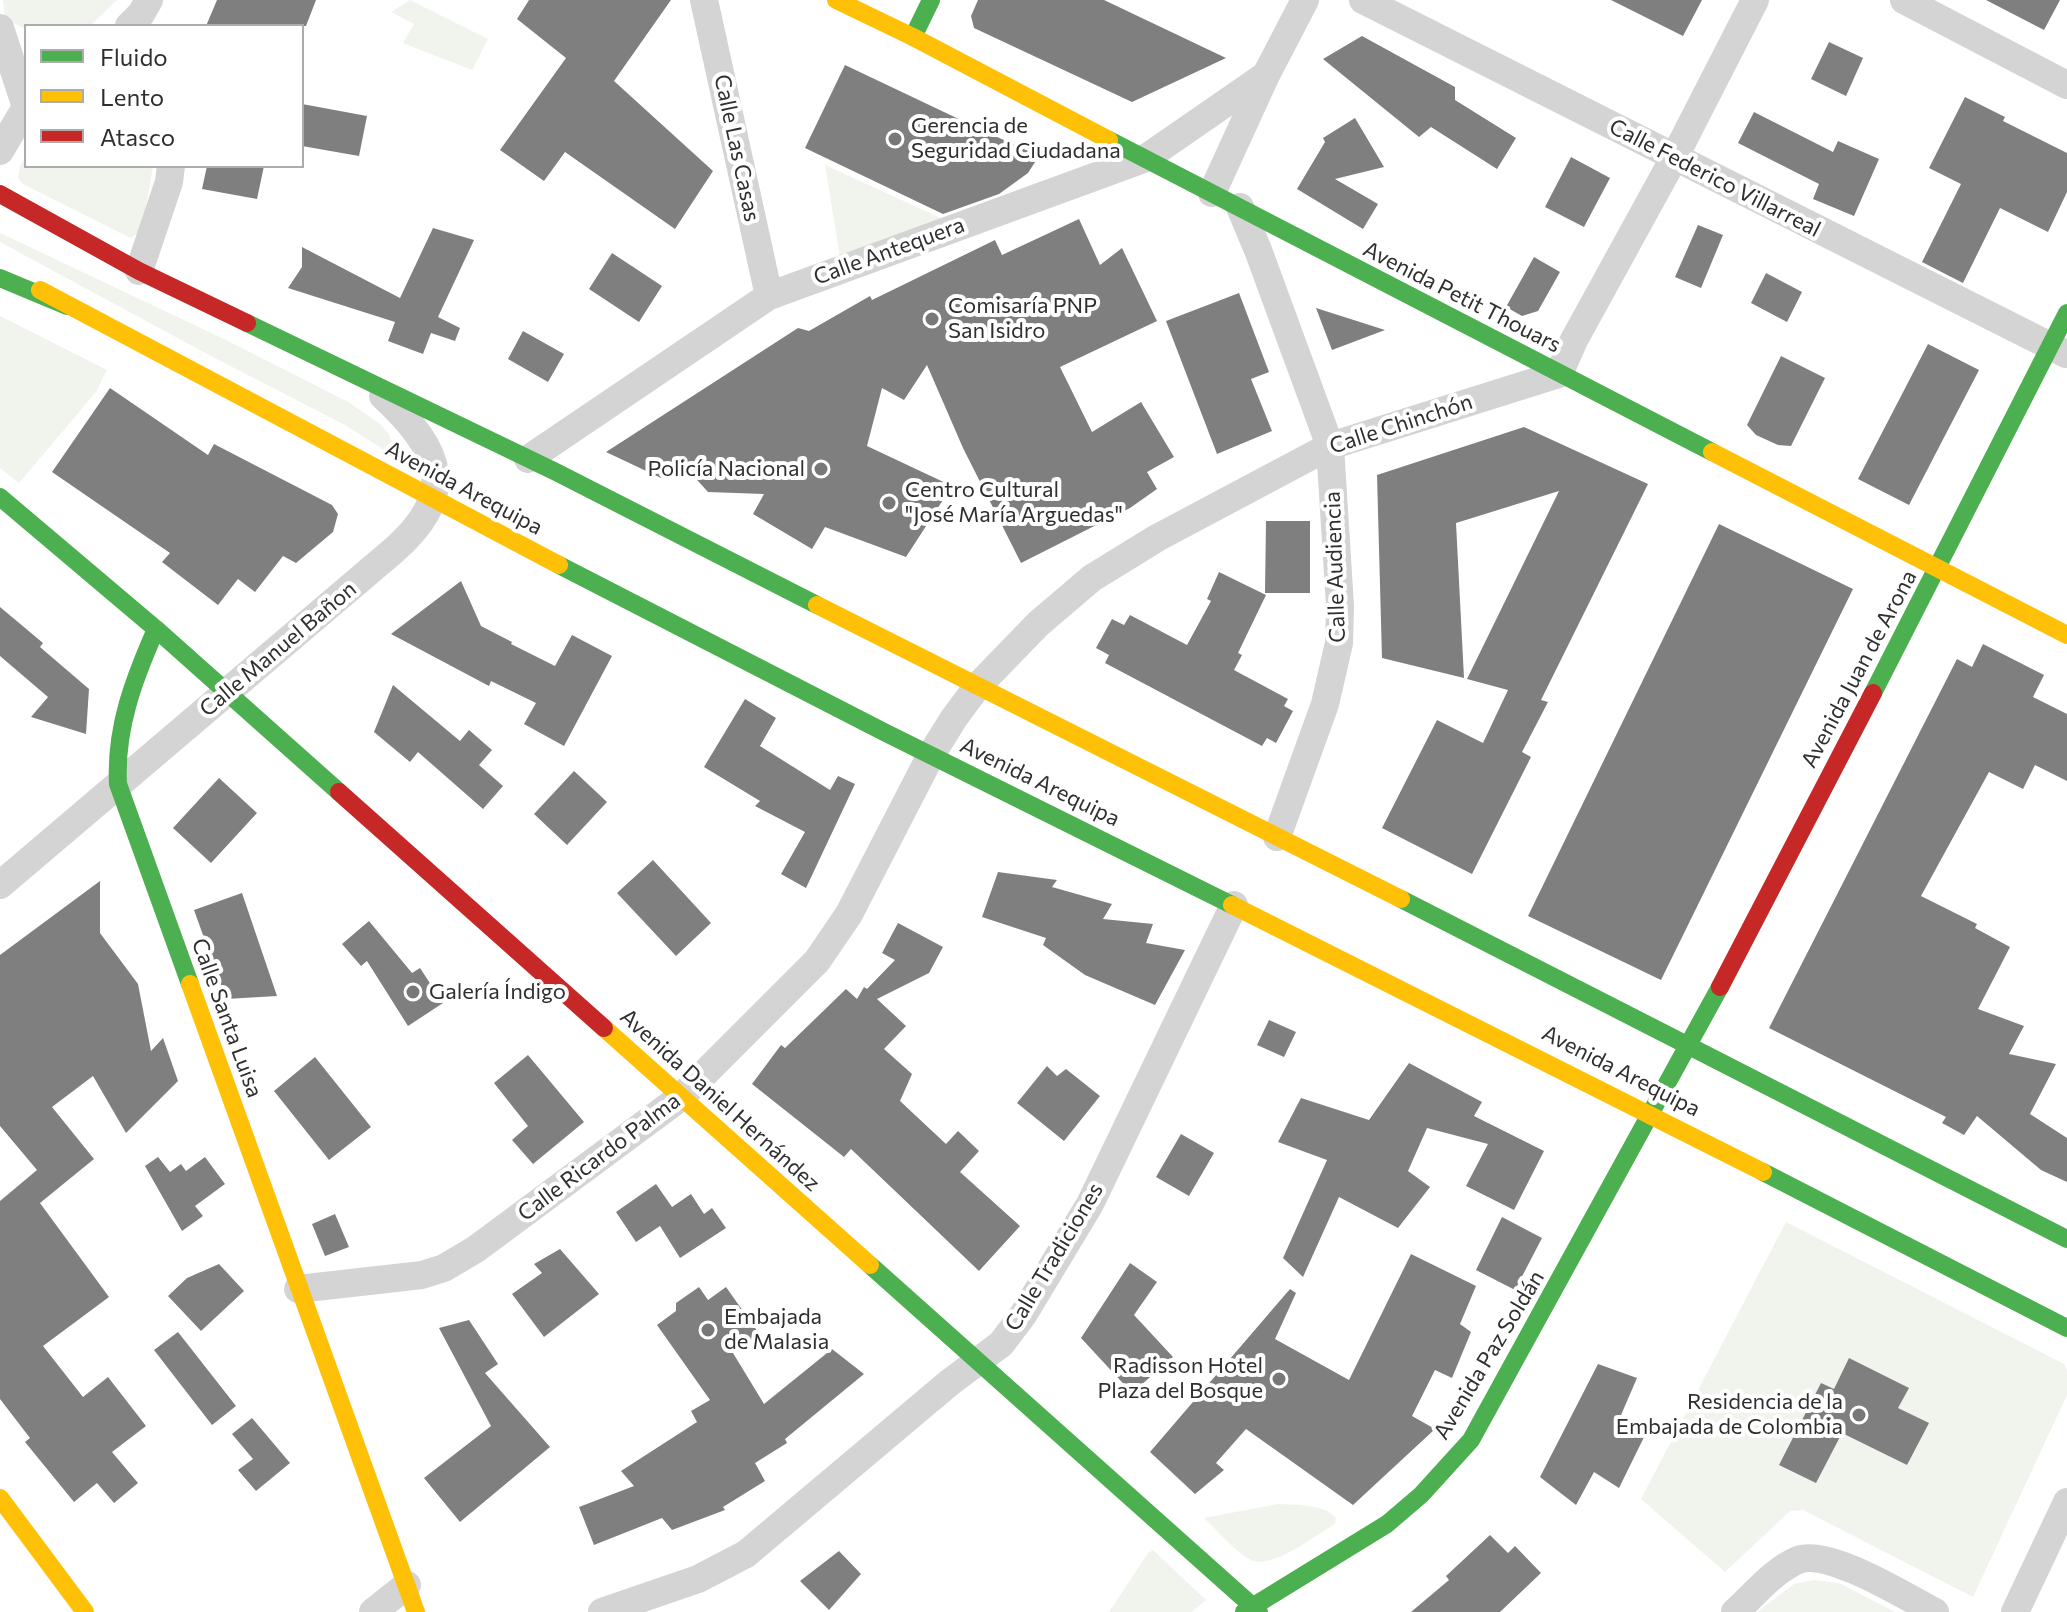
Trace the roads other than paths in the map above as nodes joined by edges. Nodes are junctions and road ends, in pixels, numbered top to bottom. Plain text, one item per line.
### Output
1 (704, 0) edge
2 (836, 0) edge
3 (931, 0) edge
4 (1305, 0) edge
5 (1363, 0) edge
6 (1755, 0) edge
7 (1904, 0) edge
8 (0, 28) edge
9 (913, 37) junction
10 (1266, 75) junction
11 (2067, 85) edge
12 (24, 101) edge
13 (24, 110) edge
14 (0, 151) edge
15 (1146, 158) junction
16 (1674, 158) junction
17 (170, 168) edge
18 (1212, 193) junction
19 (0, 194) edge
20 (1240, 207) junction
21 (0, 265) edge
22 (139, 271) junction
23 (0, 278) edge
24 (769, 296) junction
25 (67, 306) junction
26 (2067, 313) edge
27 (2058, 351) edge
28 (1559, 374) junction
29 (365, 380) junction
30 (1330, 446) junction
31 (528, 459) junction
32 (0, 497) edge
33 (434, 500) junction
34 (1937, 570) junction
35 (156, 629) junction
36 (2067, 635) edge
37 (977, 687) junction
38 (226, 693) junction
39 (931, 755) junction
40 (118, 784) junction
41 (1277, 837) junction
42 (0, 885) edge
43 (1234, 905) junction
44 (1689, 1045) junction
45 (681, 1097) junction
46 (1652, 1115) junction
47 (2067, 1239) edge
48 (298, 1289) junction
49 (2067, 1328) edge
50 (977, 1362) junction
51 (0, 1498) edge
52 (2067, 1502) edge
53 (407, 1585) junction
54 (1252, 1610) edge
55 (85, 1612) edge
56 (373, 1612) edge
57 (416, 1612) edge
58 (602, 1612) edge
59 (1735, 1612) edge
60 (1935, 1612) edge
61 (2015, 1612) edge

1 - 24 street, Calle Las Casas
2 - 9 main road, Avenida Petit Thouars
3 - 9 main road
4 - 10 street
5 - 16 street, Calle Federico Villarreal
6 - 16 street
7 - 11 street
8 - 12 street
9 - 15 main road, Avenida Petit Thouars
10 - 15 street, Calle Antequera
10 - 18 street
13 - 14 street
15 - 18 main road, Avenida Petit Thouars
15 - 24 street, Calle Antequera
16 - 27 street, Calle Federico Villarreal
16 - 28 street
17 - 22 street
18 - 20 main road, Avenida Petit Thouars
19 - 22 main road
20 - 28 main road, Avenida Petit Thouars
20 - 30 street, Calle Audiencia
21 - 25 main road, Avenida Arequipa
22 - 29 main road
23 - 25 main road
24 - 31 street, Calle Antequera
25 - 33 main road, Avenida Arequipa
26 - 27 main road, Avenida Juan de Arona
27 - 34 main road, Avenida Juan de Arona
28 - 30 street, Calle Chinchón
28 - 34 main road, Avenida Petit Thouars
29 - 31 main road
29 - 33 street
30 - 37 street, Calle Chinchón
30 - 41 street, Calle Audiencia
31 - 37 main road
32 - 35 main road
33 - 38 street, Calle Manuel Bañon
33 - 39 main road, Avenida Arequipa
34 - 36 main road, Avenida Petit Thouars
34 - 44 main road, Avenida Juan de Arona
35 - 38 main road, Avenida Daniel Hernández
35 - 40 main road, Calle Santa Luisa
37 - 39 street, Calle Chinchón
37 - 41 main road
38 - 40 street, Calle Manuel Bañon
38 - 45 main road, Avenida Daniel Hernández
39 - 43 main road, Avenida Arequipa
39 - 45 street, Calle Ricardo Palma
40 - 42 street, Calle Manuel Bañon
40 - 48 main road, Calle Santa Luisa
41 - 44 main road
43 - 46 main road, Avenida Arequipa
43 - 50 street, Calle Tradiciones
44 - 46 main road, Avenida Paz Soldán
44 - 47 main road
45 - 48 street, Calle Ricardo Palma
45 - 50 main road, Avenida Daniel Hernández
46 - 49 main road, Avenida Arequipa
46 - 54 main road, Avenida Paz Soldán
48 - 53 main road, Calle Santa Luisa
50 - 54 main road, Avenida Daniel Hernández
50 - 58 street, Calle Tradiciones
51 - 55 main road
52 - 61 street
53 - 56 street
53 - 57 main road, Calle Santa Luisa
59 - 60 street

